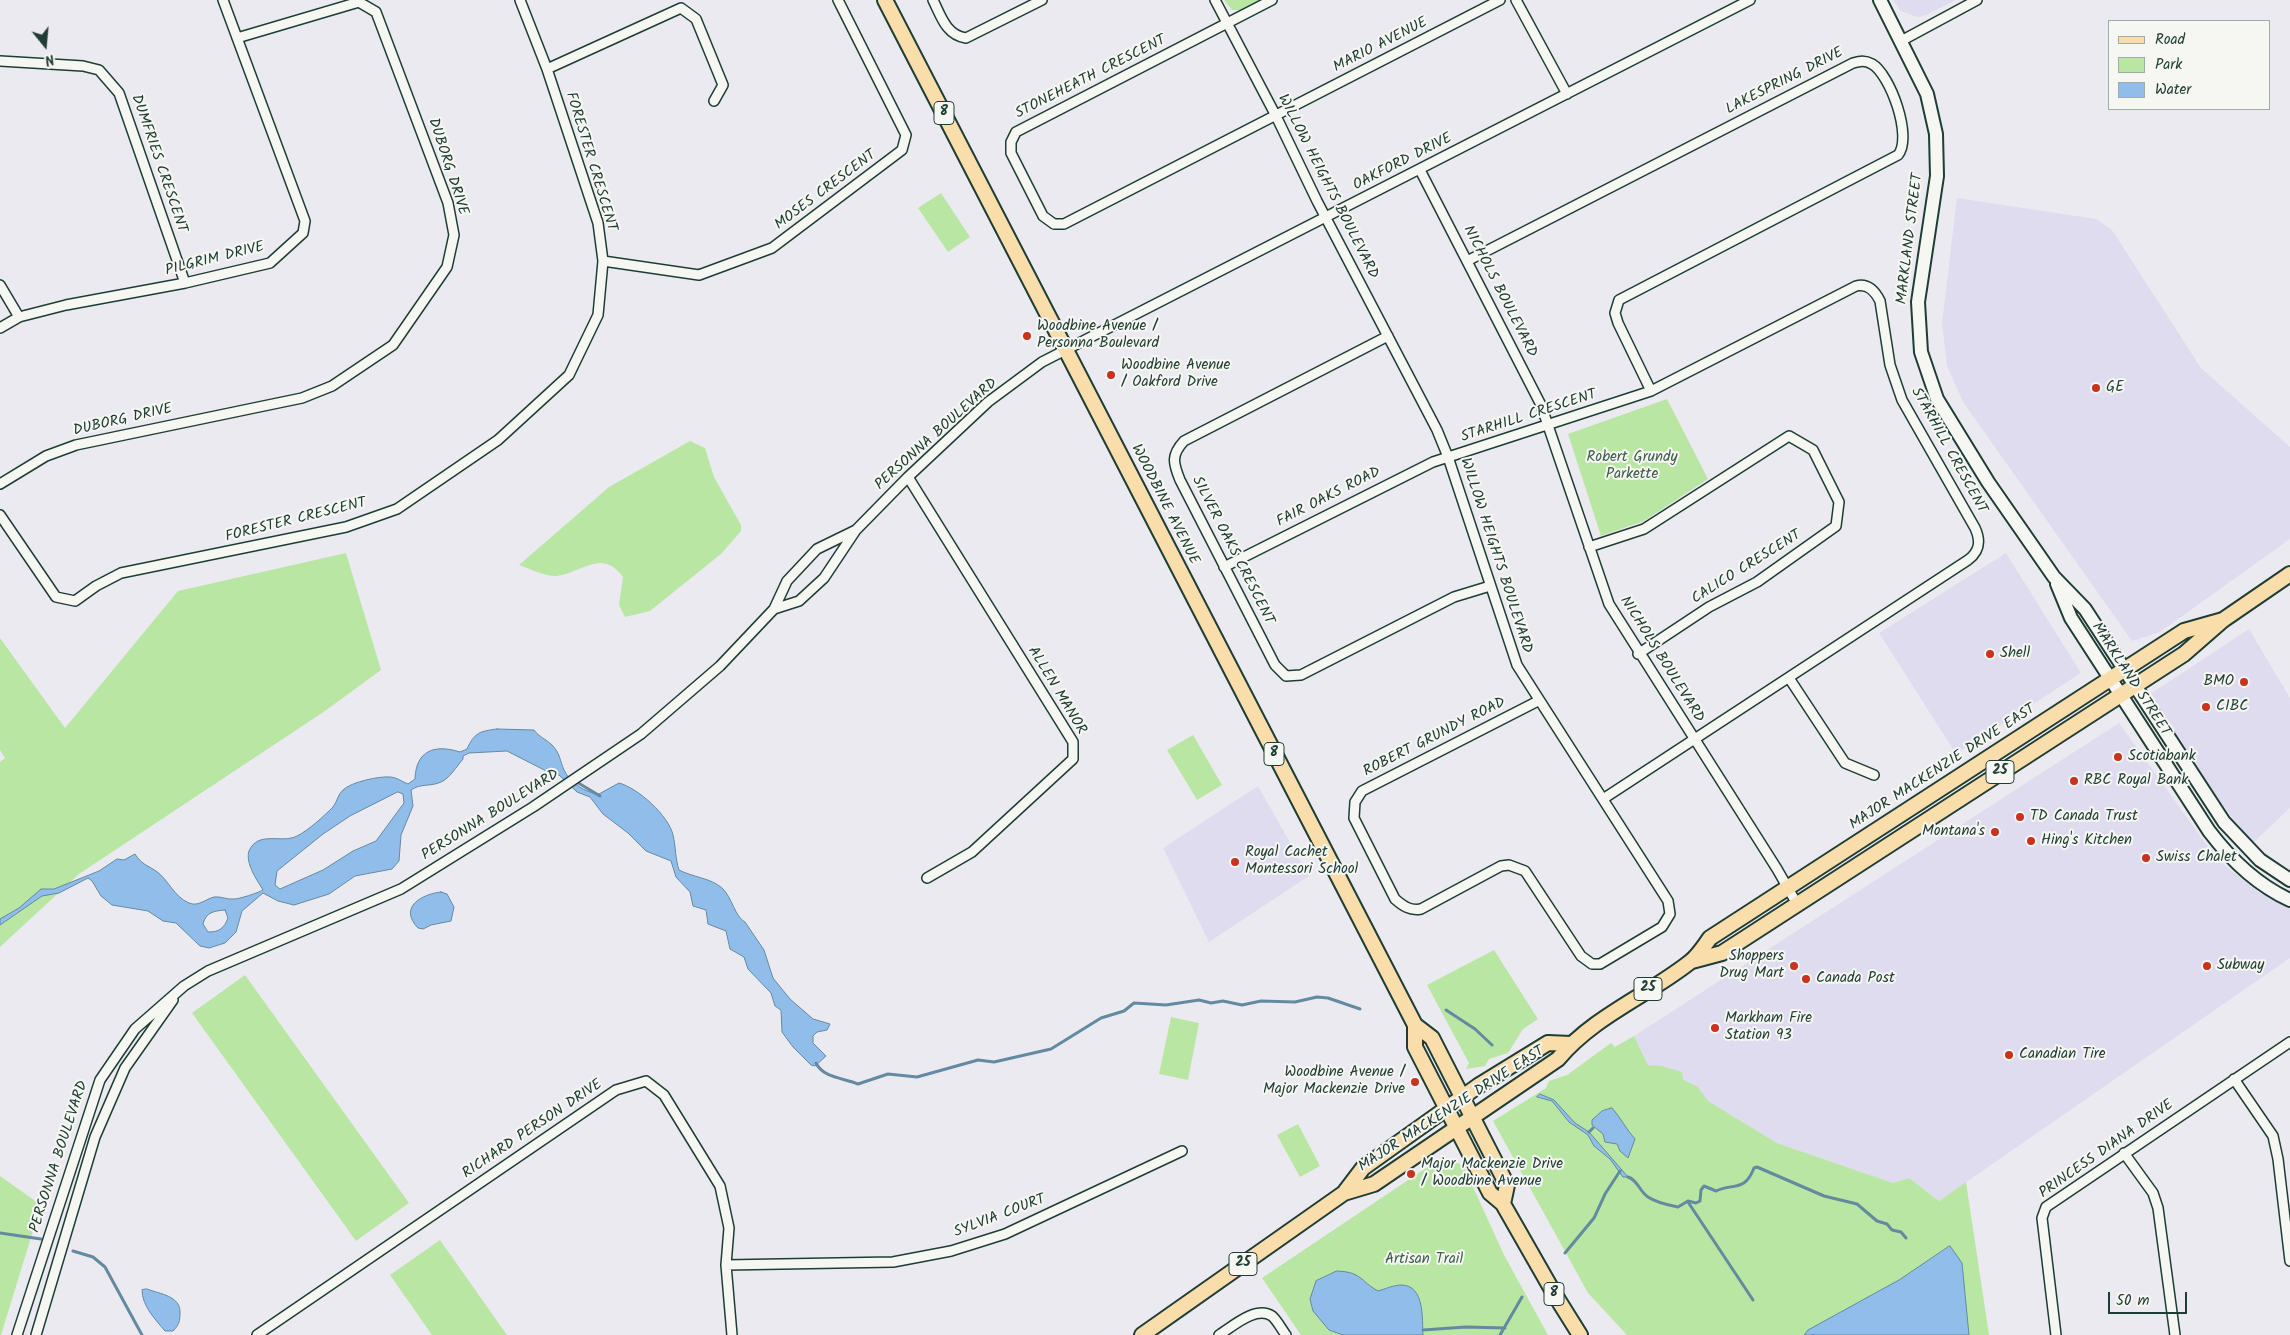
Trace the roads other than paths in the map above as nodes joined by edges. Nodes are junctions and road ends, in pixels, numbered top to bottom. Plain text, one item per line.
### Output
1 (223, 0) edge
2 (520, 0) edge
3 (838, 0) edge
4 (885, 0) edge
5 (933, 0) edge
6 (1042, 0) edge
7 (1215, 0) edge
8 (1272, 0) edge
9 (1500, 0) edge
10 (1516, 0) edge
11 (1750, 0) edge
12 (1880, 0) edge
13 (1977, 0) edge
14 (1228, 23) junction
15 (237, 38) junction
16 (1901, 41) junction
17 (0, 61) edge
18 (547, 69) junction
19 (1567, 94) junction
20 (714, 101) dead end
21 (1276, 116) junction
22 (1420, 170) junction
23 (1326, 218) junction
24 (603, 261) junction
25 (1467, 261) junction
26 (185, 283) junction
27 (0, 285) edge
28 (19, 318) junction
29 (0, 328) edge
30 (1388, 336) junction
31 (1066, 348) junction
32 (1652, 391) junction
33 (1548, 425) junction
34 (1448, 457) junction
35 (908, 477) junction
36 (0, 484) edge
37 (0, 515) edge
38 (856, 530) junction
39 (1589, 547) junction
40 (1224, 567) junction
41 (2290, 574) edge
42 (2054, 577) junction
43 (1490, 586) junction
44 (774, 609) junction
45 (2223, 620) junction
46 (1638, 654) junction
47 (2125, 669) junction
48 (1789, 678) junction
49 (2110, 679) junction
50 (2135, 686) junction
51 (2120, 695) junction
52 (1538, 701) junction
53 (1694, 739) junction
54 (1874, 775) dead end
55 (1603, 799) junction
56 (927, 878) dead end
57 (2290, 880) edge
58 (1788, 887) junction
59 (2290, 900) edge
60 (1797, 904) junction
61 (1667, 922) joint
62 (1692, 961) junction
63 (184, 986) junction
64 (1415, 1024) junction
65 (2290, 1042) edge
66 (1570, 1044) junction
67 (2234, 1079) junction
68 (99, 1086) junction
69 (116, 1090) junction
70 (1462, 1098) junction
71 (1447, 1109) junction
72 (1472, 1116) junction
73 (1457, 1128) junction
74 (1182, 1150) dead end
75 (2124, 1153) junction
76 (1344, 1193) junction
77 (1503, 1204) junction
78 (2290, 1261) edge
79 (726, 1265) junction
80 (17, 1335) edge
81 (36, 1335) edge
82 (257, 1335) edge
83 (732, 1335) edge
84 (1142, 1335) edge
85 (1219, 1335) edge
86 (1286, 1335) edge
87 (1580, 1335) edge
88 (2056, 1335) edge
89 (2175, 1335) edge

1 - 15 street, PILGRIM DRIVE
2 - 18 street, FORESTER CRESCENT
3 - 24 street, MOSES CRESCENT
4 - 31 main road, WOODBINE AVENUE / 8
5 - 6 street
7 - 14 street, WILLOW HEIGHTS BOULEVARD
8 - 14 street, STONEHEATH CRESCENT
9 - 21 street, MARIO AVENUE
10 - 19 street
11 - 19 street, OAKFORD DRIVE
12 - 16 street, MARKLAND STREET
13 - 16 street
14 - 21 street, WILLOW HEIGHTS BOULEVARD
14 - 21 street, STONEHEATH CRESCENT
15 - 26 street, PILGRIM DRIVE
15 - 36 street, DUBORG DRIVE
16 - 42 street, MARKLAND STREET
17 - 26 street, DUMFRIES CRESCENT
18 - 20 street
18 - 24 street, FORESTER CRESCENT
19 - 22 street, OAKFORD DRIVE
21 - 23 street, WILLOW HEIGHTS BOULEVARD
22 - 23 street, OAKFORD DRIVE
22 - 25 street, NICHOLS BOULEVARD
23 - 30 street, WILLOW HEIGHTS BOULEVARD
23 - 31 street, OAKFORD DRIVE
24 - 37 street, FORESTER CRESCENT
25 - 32 street, LAKESPRING DRIVE
25 - 33 street, NICHOLS BOULEVARD
26 - 28 street, PILGRIM DRIVE
27 - 28 street
28 - 29 street, PILGRIM DRIVE
30 - 34 street, WILLOW HEIGHTS BOULEVARD
30 - 40 street, SILVER OAKS CRESCENT
31 - 35 street, PERSONNA BOULEVARD
31 - 64 main road, WOODBINE AVENUE / 8
32 - 33 street, STARHILL CRESCENT
32 - 48 street, STARHILL CRESCENT
33 - 34 street, STARHILL CRESCENT
33 - 39 street, NICHOLS BOULEVARD
34 - 40 street, FAIR OAKS ROAD
34 - 43 street, WILLOW HEIGHTS BOULEVARD
35 - 38 street, PERSONNA BOULEVARD
35 - 56 street, ALLEN MANOR
38 - 44 street, PERSONNA BOULEVARD
38 - 44 street, PERSONNA BOULEVARD
39 - 46 street, NICHOLS BOULEVARD
39 - 46 street, CALICO CRESCENT
40 - 43 street, SILVER OAKS CRESCENT
41 - 45 main road, MAJOR MACKENZIE DRIVE EAST / 25
42 - 47 street, MARKLAND STREET
42 - 49 street, MARKLAND STREET
43 - 52 street, WILLOW HEIGHTS BOULEVARD
44 - 63 street, PERSONNA BOULEVARD
45 - 47 main road, MAJOR MACKENZIE DRIVE EAST / 25
45 - 50 main road, MAJOR MACKENZIE DRIVE EAST / 25
46 - 53 street, NICHOLS BOULEVARD
47 - 49 main road, MAJOR MACKENZIE DRIVE EAST / 25
47 - 50 street, MARKLAND STREET
48 - 53 street, STARHILL CRESCENT
48 - 54 street
49 - 51 street, MARKLAND STREET
49 - 58 main road, MAJOR MACKENZIE DRIVE EAST / 25
50 - 51 main road, MAJOR MACKENZIE DRIVE EAST / 25
50 - 57 street, MARKLAND STREET
51 - 59 street, MARKLAND STREET
51 - 60 main road, MAJOR MACKENZIE DRIVE EAST / 25
52 - 55 street, WILLOW HEIGHTS BOULEVARD
52 - 61 street, ROBERT GRUNDY ROAD
53 - 55 street, STARHILL CRESCENT
53 - 58 street, NICHOLS BOULEVARD
55 - 61 street, WILLOW HEIGHTS BOULEVARD
58 - 60 street, NICHOLS BOULEVARD
58 - 62 main road, MAJOR MACKENZIE DRIVE EAST / 25
60 - 62 main road, MAJOR MACKENZIE DRIVE EAST / 25
62 - 66 main road, MAJOR MACKENZIE DRIVE EAST / 25
63 - 68 street, PERSONNA BOULEVARD
63 - 69 street, PERSONNA BOULEVARD
64 - 70 main road, WOODBINE AVENUE / 8
64 - 71 main road, WOODBINE AVENUE / 8
65 - 67 street, PRINCESS DIANA DRIVE
66 - 70 main road, MAJOR MACKENZIE DRIVE EAST / 25
66 - 72 main road, MAJOR MACKENZIE DRIVE EAST / 25
67 - 75 street, PRINCESS DIANA DRIVE
67 - 78 street
68 - 69 street
68 - 80 street, PERSONNA BOULEVARD
69 - 81 street, PERSONNA BOULEVARD
70 - 71 main road, MAJOR MACKENZIE DRIVE EAST / 25
70 - 72 main road, WOODBINE AVENUE / 8
71 - 73 main road, WOODBINE AVENUE / 8
71 - 76 main road, MAJOR MACKENZIE DRIVE EAST / 25
72 - 73 main road, MAJOR MACKENZIE DRIVE EAST / 25
72 - 77 main road, WOODBINE AVENUE / 8
73 - 76 main road, MAJOR MACKENZIE DRIVE EAST / 25
73 - 77 main road, WOODBINE AVENUE / 8
74 - 79 street, SYLVIA COURT
75 - 88 street, PRINCESS DIANA DRIVE
75 - 89 street
76 - 84 main road, MAJOR MACKENZIE DRIVE EAST / 25
77 - 87 main road, WOODBINE AVENUE / 8
79 - 82 street, RICHARD PERSON DRIVE
79 - 83 street, RICHARD PERSON DRIVE
85 - 86 street

